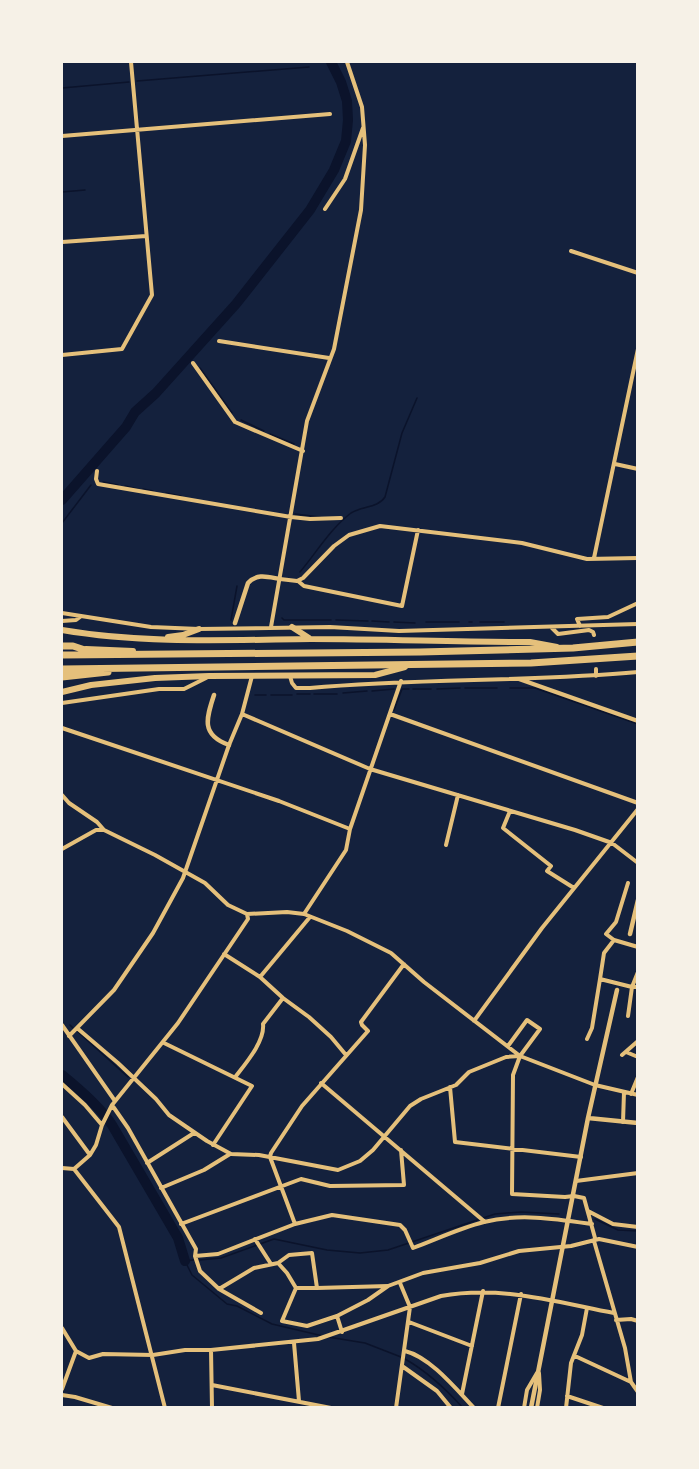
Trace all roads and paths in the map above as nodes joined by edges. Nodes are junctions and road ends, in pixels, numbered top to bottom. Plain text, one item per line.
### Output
1 (131, 62) edge
2 (347, 62) edge
3 (330, 114) dead end
4 (363, 127) junction
5 (137, 129) junction
6 (62, 136) edge
7 (325, 208) dead end
8 (146, 236) junction
9 (62, 242) edge
10 (570, 251) dead end
11 (638, 273) edge
12 (219, 341) dead end
13 (638, 349) edge
14 (62, 355) edge
15 (329, 358) junction
16 (193, 363) dead end
17 (303, 451) junction
18 (615, 464) junction
19 (638, 469) edge
20 (97, 471) dead end
21 (291, 517) junction
22 (341, 518) dead end
23 (418, 530) junction
24 (594, 558) junction
25 (638, 558) edge
26 (280, 579) junction
27 (297, 580) junction
28 (638, 603) edge
29 (62, 613) edge
30 (81, 616) junction
31 (62, 621) edge
32 (235, 623) dead end
33 (638, 624) edge
34 (580, 626) junction
35 (271, 627) junction
36 (292, 627) junction
37 (552, 628) junction
38 (199, 629) junction
39 (62, 630) edge
40 (594, 635) dead end
41 (311, 639) junction
42 (153, 640) junction
43 (638, 641) edge
44 (62, 647) edge
45 (557, 647) junction
46 (96, 654) junction
47 (62, 655) edge
48 (638, 657) edge
49 (405, 667) junction
50 (62, 669) edge
51 (147, 669) junction
52 (596, 669) dead end
53 (638, 672) edge
54 (62, 675) edge
55 (252, 675) junction
56 (290, 675) junction
57 (209, 676) junction
58 (596, 676) junction
59 (516, 678) junction
60 (401, 681) junction
61 (62, 692) edge
62 (214, 695) dead end
63 (62, 703) edge
64 (242, 714) junction
65 (390, 714) junction
66 (638, 721) edge
67 (62, 728) edge
68 (229, 745) junction
69 (370, 769) junction
70 (217, 782) junction
71 (62, 795) edge
72 (458, 795) junction
73 (638, 802) edge
74 (638, 809) edge
75 (510, 811) junction
76 (350, 829) junction
77 (104, 830) junction
78 (612, 843) junction
79 (446, 846) dead end
80 (62, 849) edge
81 (638, 863) edge
82 (184, 873) junction
83 (628, 883) dead end
84 (574, 888) junction
85 (638, 900) edge
86 (247, 914) junction
87 (304, 914) junction
88 (310, 917) junction
89 (630, 934) dead end
90 (614, 940) junction
91 (638, 947) edge
92 (224, 954) junction
93 (404, 964) junction
94 (638, 972) edge
95 (260, 977) junction
96 (600, 979) junction
97 (635, 987) edge
98 (617, 990) dead end
99 (283, 998) junction
100 (628, 1016) dead end
101 (474, 1021) junction
102 (62, 1025) edge
103 (77, 1028) junction
104 (69, 1036) junction
105 (587, 1039) dead end
106 (638, 1041) edge
107 (164, 1043) junction
108 (508, 1046) junction
109 (346, 1055) junction
110 (520, 1056) junction
111 (638, 1057) edge
112 (236, 1077) junction
113 (638, 1077) edge
114 (134, 1079) junction
115 (321, 1083) junction
116 (62, 1084) edge
117 (595, 1085) junction
118 (450, 1087) junction
119 (624, 1092) junction
120 (631, 1094) junction
121 (638, 1095) edge
122 (114, 1103) junction
123 (62, 1117) edge
124 (588, 1118) junction
125 (623, 1122) junction
126 (638, 1124) edge
127 (102, 1125) junction
128 (194, 1133) junction
129 (385, 1137) junction
130 (213, 1145) junction
131 (401, 1150) junction
132 (513, 1150) junction
133 (231, 1154) junction
134 (90, 1155) junction
135 (270, 1157) junction
136 (581, 1157) junction
137 (147, 1163) junction
138 (62, 1168) edge
139 (74, 1169) junction
140 (638, 1173) edge
141 (576, 1181) junction
142 (281, 1187) junction
143 (161, 1188) junction
144 (574, 1196) junction
145 (588, 1211) junction
146 (483, 1219) junction
147 (569, 1221) junction
148 (181, 1224) junction
149 (295, 1224) junction
150 (592, 1224) junction
151 (638, 1227) edge
152 (256, 1240) junction
153 (594, 1241) junction
154 (563, 1246) junction
155 (638, 1247) edge
156 (195, 1256) junction
157 (278, 1263) junction
158 (271, 1264) junction
159 (400, 1282) junction
160 (388, 1286) junction
161 (219, 1288) junction
162 (296, 1288) junction
163 (317, 1288) junction
164 (483, 1291) junction
165 (521, 1294) junction
166 (552, 1301) junction
167 (410, 1307) junction
168 (587, 1308) junction
169 (261, 1313) dead end
170 (614, 1313) junction
171 (337, 1316) junction
172 (616, 1320) junction
173 (638, 1321) edge
174 (409, 1322) junction
175 (62, 1328) edge
176 (342, 1332) junction
177 (294, 1343) junction
178 (472, 1346) junction
179 (211, 1350) junction
180 (76, 1351) junction
181 (405, 1351) junction
182 (153, 1355) junction
183 (575, 1356) junction
184 (401, 1365) junction
185 (539, 1370) junction
186 (631, 1382) junction
187 (212, 1385) junction
188 (62, 1389) edge
189 (638, 1392) edge
190 (462, 1394) junction
191 (62, 1395) edge
192 (567, 1396) junction
193 (299, 1401) junction
194 (112, 1407) edge
195 (165, 1407) edge
196 (213, 1407) edge
197 (331, 1407) edge
198 (396, 1407) edge
199 (451, 1407) edge
200 (474, 1407) edge
201 (498, 1407) edge
202 (524, 1407) edge
203 (531, 1407) edge
204 (537, 1407) edge
205 (566, 1407) edge
206 (603, 1407) edge

1 - 5 street
2 - 4 street
3 - 5 street
4 - 7 street
4 - 15 street
5 - 6 street
5 - 8 street
8 - 9 street
8 - 14 street
10 - 11 street
12 - 15 street
13 - 18 street
15 - 17 street
16 - 17 street
17 - 21 street
18 - 19 street
18 - 24 street
20 - 21 street
21 - 22 street
21 - 26 street
23 - 24 street
23 - 27 street
23 - 27 street
24 - 25 street
26 - 27 street
26 - 32 street
26 - 35 street
28 - 34 street
29 - 30 street
30 - 31 street
30 - 38 street
33 - 34 street
34 - 37 street
35 - 36 street
35 - 38 street
36 - 37 street
36 - 41 highway
37 - 40 street
38 - 42 highway
39 - 42 highway
41 - 42 highway
41 - 45 highway
43 - 45 highway
43 - 46 highway
44 - 45 highway
44 - 46 highway
46 - 47 highway
48 - 49 highway
48 - 51 highway
49 - 54 highway
49 - 56 highway
50 - 51 highway
51 - 54 highway
52 - 58 street
53 - 58 street
55 - 56 highway
55 - 57 highway
55 - 64 street
56 - 60 street
57 - 61 highway
57 - 63 street
58 - 59 street
59 - 60 street
59 - 66 street
60 - 65 street
62 - 68 street
64 - 68 street
64 - 69 street
65 - 69 street
65 - 73 street
67 - 70 street
68 - 70 street
69 - 72 street
69 - 76 street
70 - 76 street
70 - 82 street
71 - 77 street
72 - 75 street
72 - 79 street
74 - 78 street
75 - 78 street
75 - 84 street
76 - 87 street
77 - 80 street
77 - 82 street
78 - 81 street
78 - 84 street
82 - 86 street
82 - 103 street
83 - 90 street
84 - 101 street
85 - 89 street
86 - 87 street
86 - 92 street
87 - 88 street
88 - 93 street
88 - 95 street
90 - 91 street
90 - 96 street
92 - 95 street
92 - 107 street
93 - 101 street
93 - 109 street
94 - 97 street
95 - 99 street
96 - 97 street
96 - 105 street
97 - 100 street
98 - 117 street
99 - 109 street
99 - 112 street
101 - 108 street
102 - 104 street
103 - 104 street
103 - 114 street
104 - 122 street
106 - 111 street
107 - 112 street
107 - 114 street
108 - 110 street
108 - 110 street
109 - 115 street
110 - 117 street
110 - 118 street
110 - 132 street
112 - 130 street
113 - 120 street
114 - 122 street
114 - 128 street
115 - 129 street
115 - 135 street
116 - 127 street
117 - 119 street
117 - 124 street
118 - 129 street
118 - 132 street
119 - 120 street
119 - 125 street
120 - 121 street
122 - 127 street
122 - 137 street
123 - 134 street
124 - 125 street
124 - 136 street
125 - 126 street
127 - 134 street
128 - 130 street
128 - 137 street
129 - 131 street
129 - 135 street
130 - 133 street
131 - 142 street
131 - 146 street
132 - 136 street
132 - 144 street
133 - 135 street
133 - 143 street
134 - 139 street
135 - 142 street
136 - 141 street
137 - 143 street
138 - 139 street
139 - 182 street
140 - 141 street
141 - 144 street
142 - 148 street
142 - 149 street
143 - 148 street
144 - 145 street
144 - 147 street
145 - 150 street
145 - 151 street
146 - 147 street
146 - 149 street
147 - 150 street
147 - 154 street
148 - 156 street
149 - 152 street
150 - 153 street
152 - 156 street
152 - 158 street
153 - 154 street
153 - 155 street
153 - 170 street
154 - 159 street
154 - 166 street
156 - 161 street
157 - 158 street
157 - 162 street
157 - 163 street
158 - 161 street
159 - 160 street
159 - 167 street
160 - 163 street
160 - 171 street
161 - 169 street
162 - 163 street
162 - 171 street
164 - 165 street
164 - 167 street
164 - 178 street
165 - 166 street
165 - 201 street
166 - 168 street
166 - 185 street
167 - 174 street
167 - 176 street
168 - 170 street
168 - 183 street
170 - 172 street
171 - 176 street
172 - 173 street
172 - 186 street
174 - 178 street
174 - 181 street
175 - 180 street
176 - 177 street
177 - 179 street
177 - 193 street
178 - 190 street
179 - 182 street
179 - 187 street
180 - 182 street
180 - 188 street
181 - 184 street
181 - 190 street
182 - 195 street
183 - 186 street
183 - 192 street
184 - 198 street
184 - 199 street
185 - 202 street
185 - 203 street
185 - 204 street
186 - 189 street
187 - 193 street
187 - 196 street
190 - 200 street
191 - 194 street
192 - 205 street
192 - 206 street
193 - 197 street

